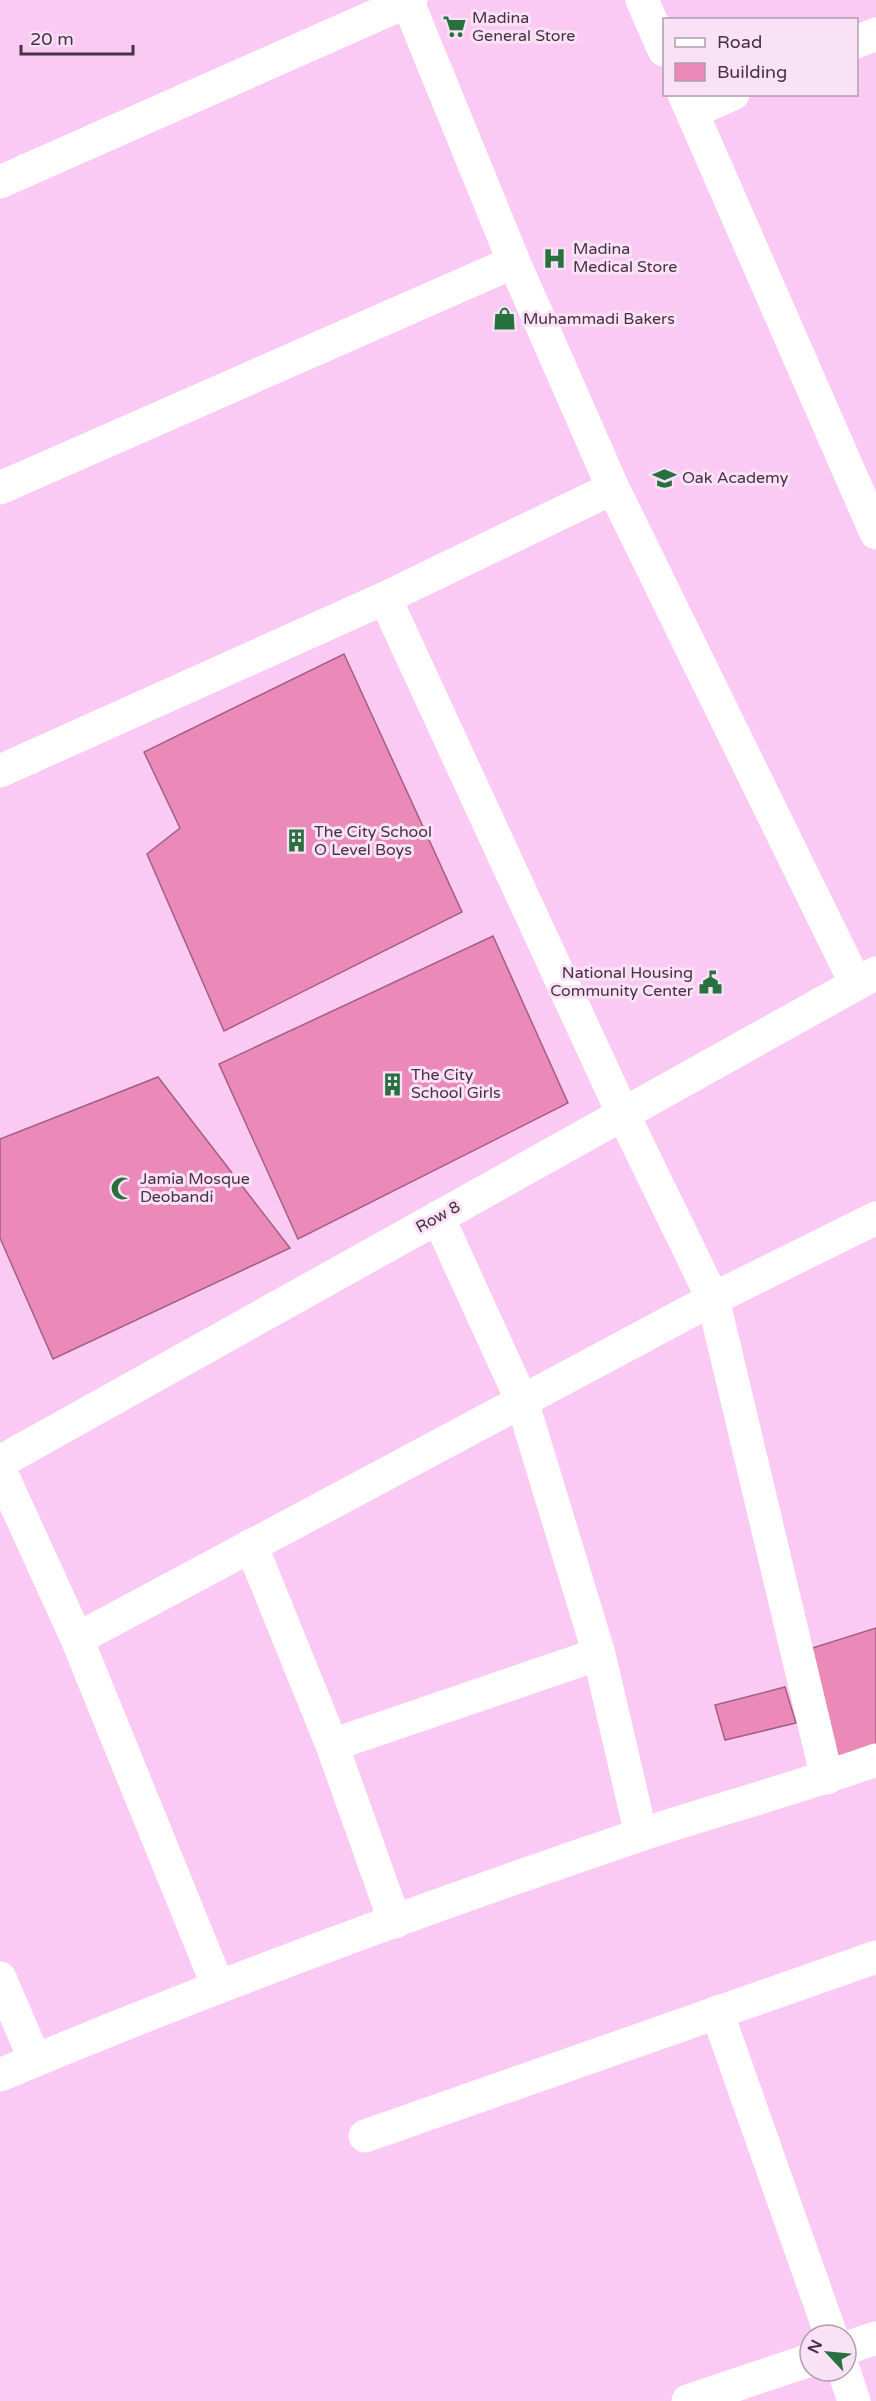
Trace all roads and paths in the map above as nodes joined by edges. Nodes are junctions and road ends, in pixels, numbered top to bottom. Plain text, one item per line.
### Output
1 (409, 0) edge
2 (642, 0) edge
3 (876, 34) edge
4 (858, 41) edge
5 (663, 48) edge
6 (723, 96) edge
7 (688, 103) edge
8 (0, 182) edge
9 (514, 262) junction
10 (0, 488) edge
11 (613, 488) junction
12 (876, 533) edge
13 (385, 598) junction
14 (0, 771) edge
15 (866, 979) edge
16 (623, 1114) junction
17 (438, 1216) junction
18 (876, 1218) edge
19 (713, 1299) junction
20 (522, 1401) junction
21 (0, 1462) edge
22 (0, 1470) edge
23 (251, 1545) junction
24 (77, 1639) junction
25 (599, 1654) junction
26 (332, 1745) junction
27 (876, 1760) edge
28 (826, 1778) junction
29 (641, 1835) junction
30 (395, 1922) junction
31 (876, 1957) edge
32 (0, 1978) edge
33 (218, 1986) junction
34 (717, 2013) junction
35 (35, 2060) junction
36 (0, 2075) edge
37 (365, 2136) dead end
38 (827, 2323) edge
39 (876, 2338) edge
40 (858, 2344) edge
41 (798, 2364) edge
42 (848, 2383) edge
43 (688, 2401) edge
44 (854, 2401) edge

1 - 8 street
1 - 9 street
2 - 5 street
3 - 4 street
6 - 7 street
7 - 12 street
9 - 10 street
9 - 11 street
11 - 13 street
11 - 15 street
13 - 14 street
13 - 16 street
15 - 16 street, Row 8
16 - 17 street, Row 8
16 - 19 street
17 - 20 street
17 - 21 street, Row 8
18 - 19 street
19 - 20 street
19 - 28 street
20 - 23 street
20 - 25 street
22 - 24 street
23 - 24 street
23 - 26 street
24 - 33 street
25 - 26 street
25 - 29 street
26 - 30 street
27 - 28 street
28 - 29 street
29 - 30 street
30 - 33 street
31 - 34 street
32 - 35 street
33 - 35 street
34 - 37 street
34 - 38 street
35 - 36 street
39 - 40 street
41 - 43 street
42 - 44 street

